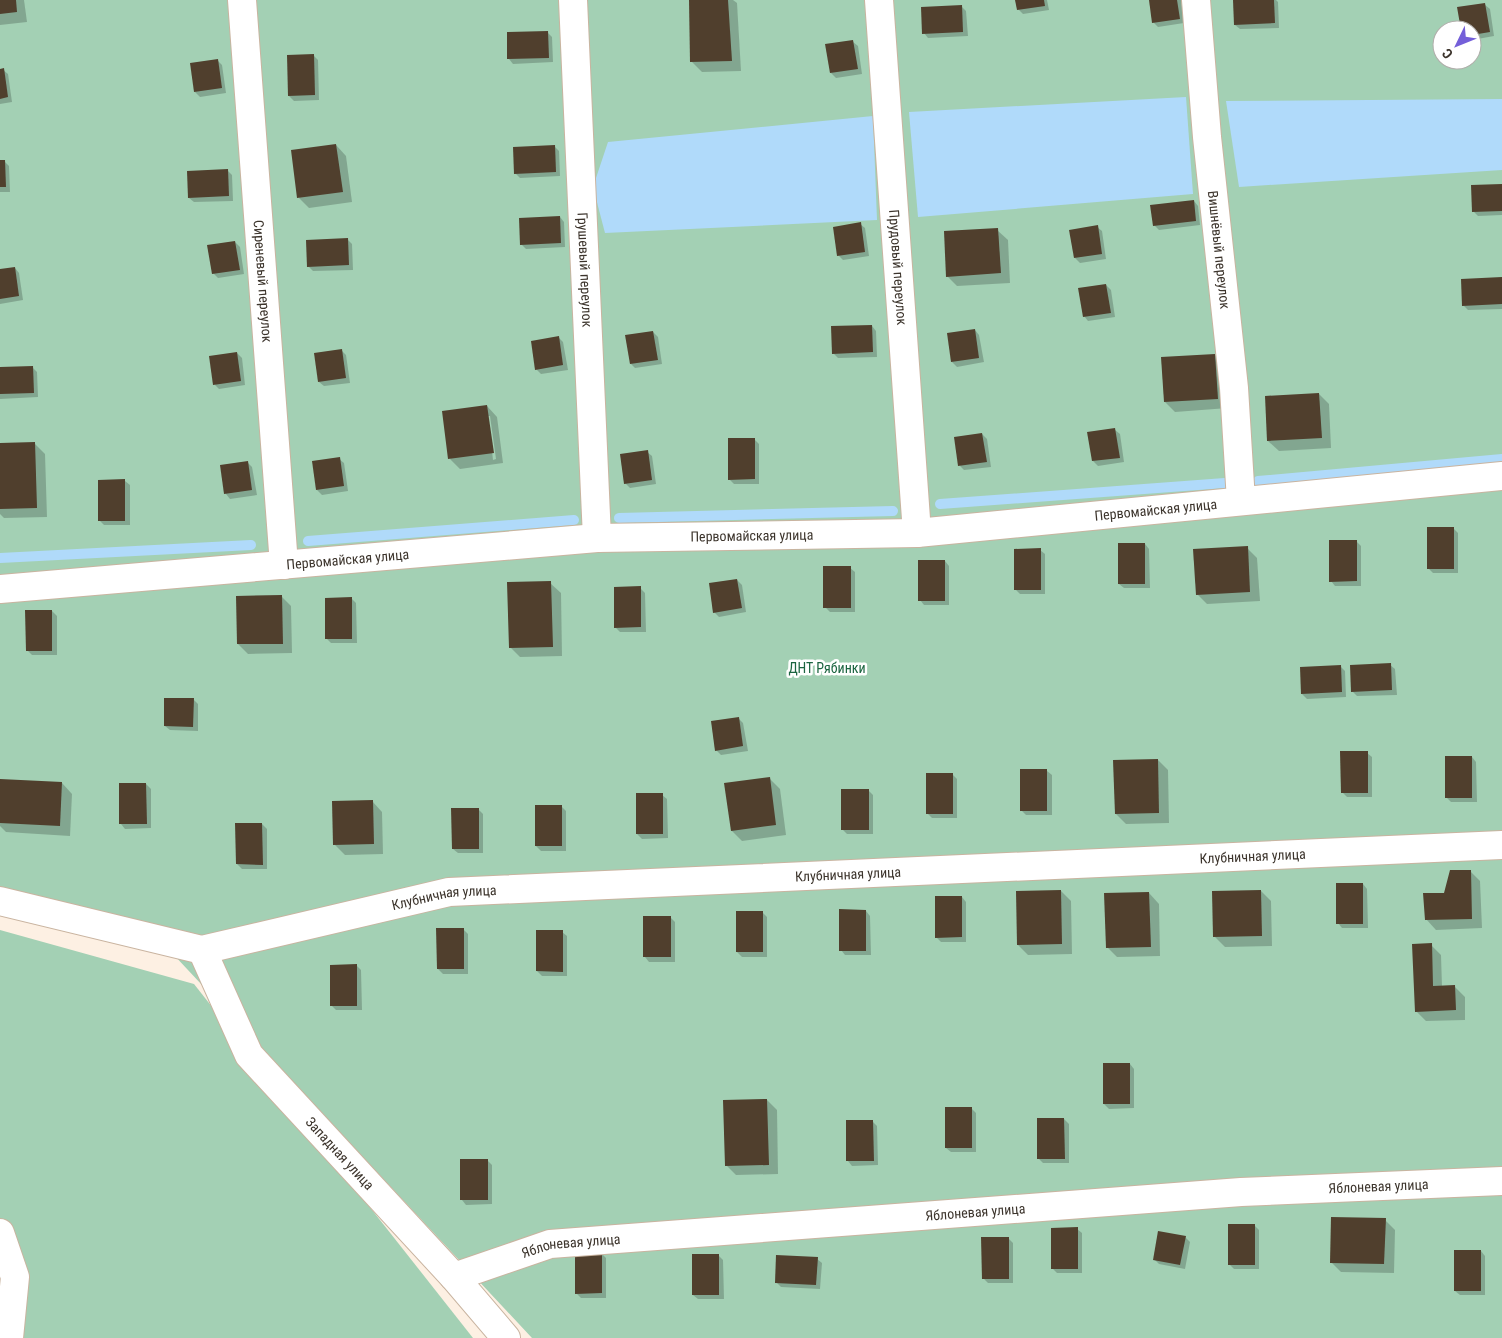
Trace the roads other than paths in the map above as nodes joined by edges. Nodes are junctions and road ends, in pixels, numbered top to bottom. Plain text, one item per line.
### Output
1 (242, 0) edge
2 (573, 0) edge
3 (880, 0) edge
4 (1196, 0) edge
5 (1502, 476) edge
6 (1241, 501) junction
7 (917, 533) junction
8 (597, 538) junction
9 (284, 564) junction
10 (0, 589) edge
11 (1502, 845) edge
12 (0, 901) edge
13 (202, 950) junction
14 (1502, 1181) edge
15 (0, 1233) edge
16 (454, 1278) junction
17 (9, 1338) edge
18 (506, 1338) edge

1 - 9 street, Сиреневый переулок
2 - 8 street, Грушевый переулок
3 - 7 street, Прудовый переулок
4 - 6 street, Вишнёвый переулок
5 - 6 street, Первомайская улица
6 - 7 street, Первомайская улица
7 - 8 street, Первомайская улица
8 - 9 street, Первомайская улица
9 - 10 street, Первомайская улица
11 - 13 street, Клубничная улица
12 - 13 street
13 - 16 street, Западная улица
14 - 16 street, Яблоневая улица
15 - 17 street
16 - 18 street, Западная улица

